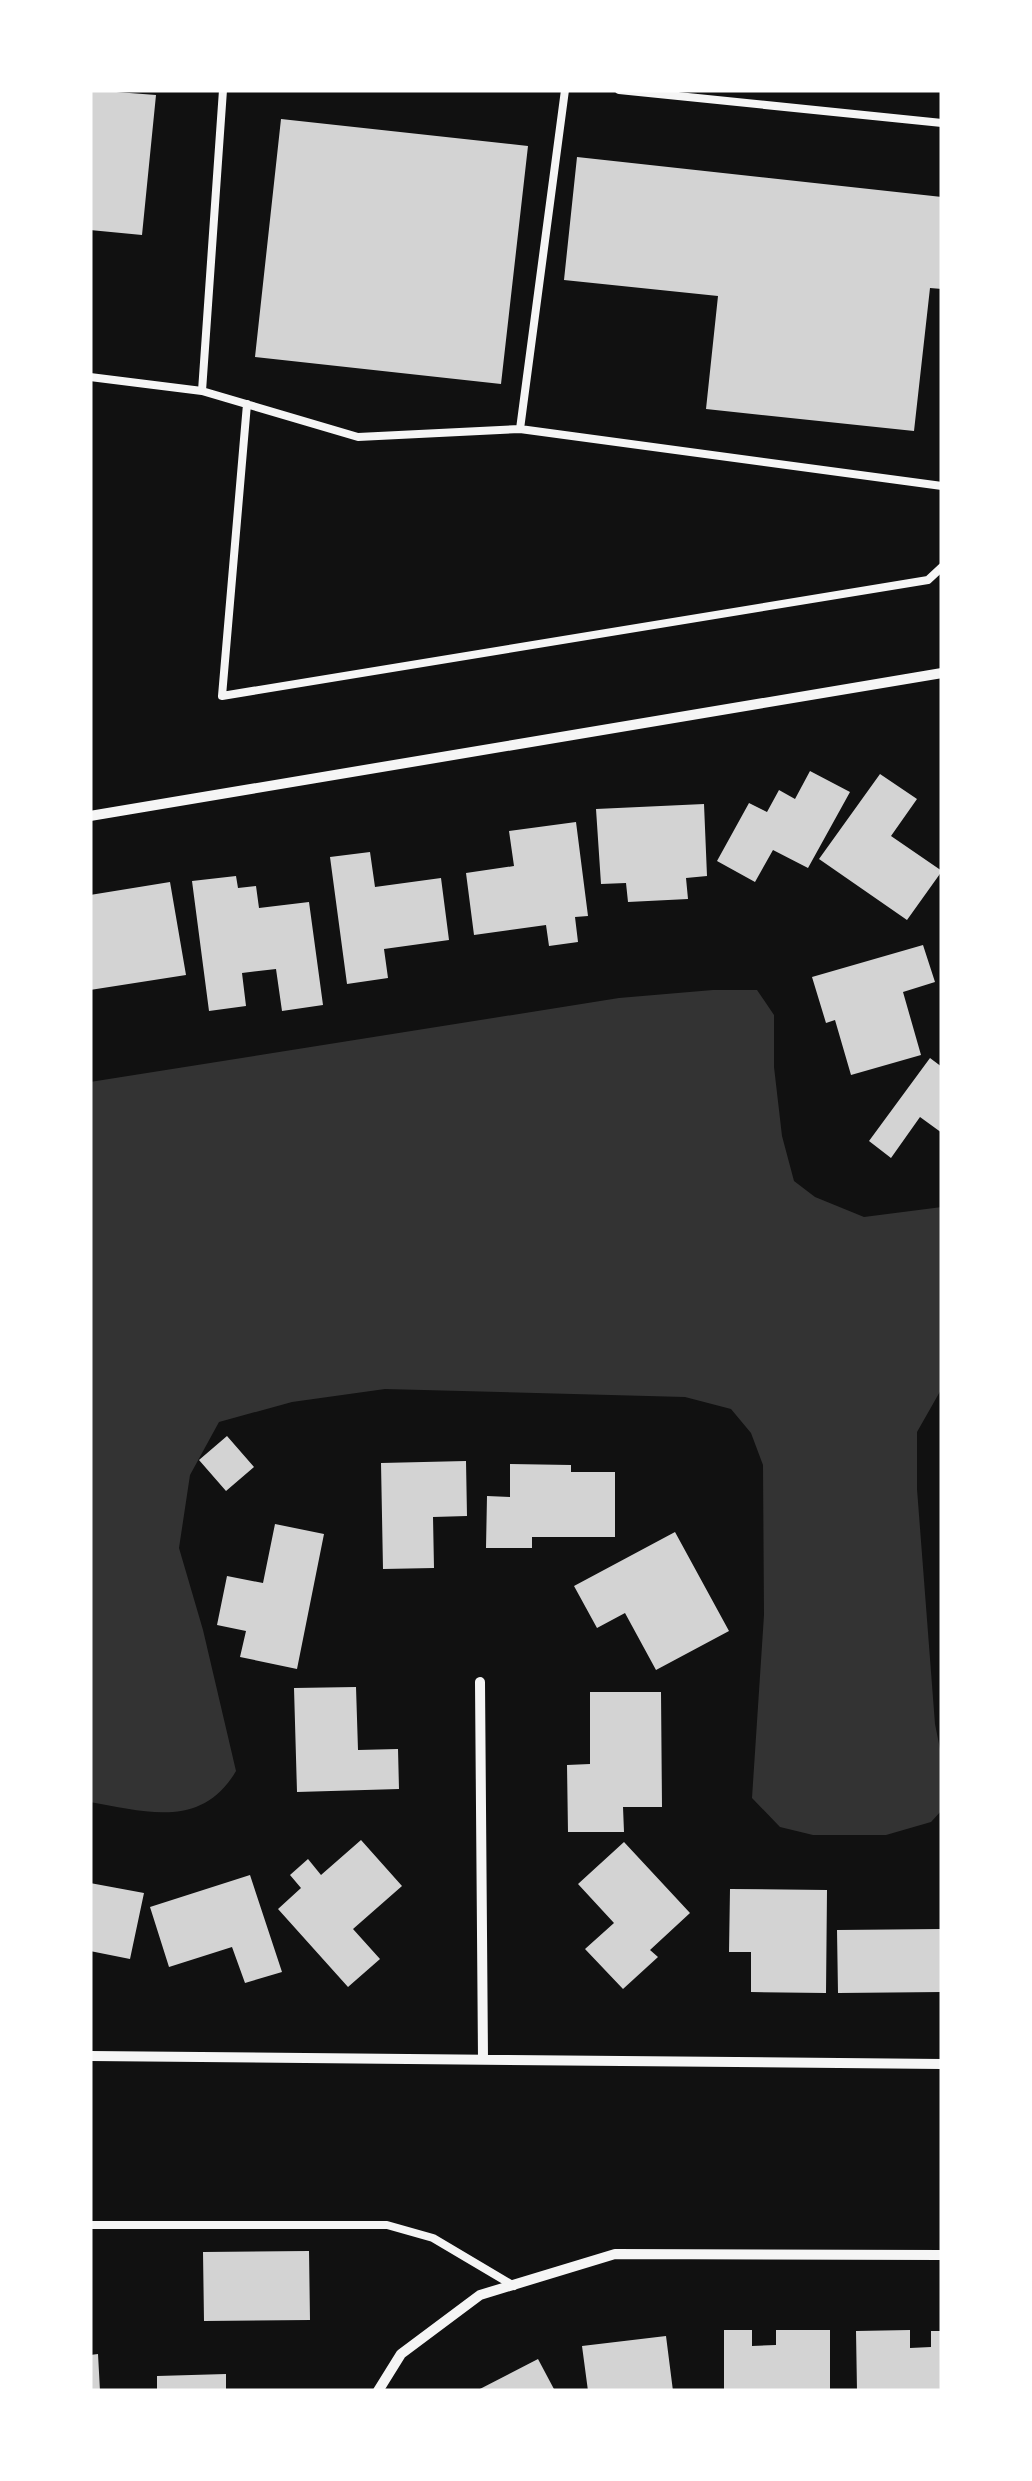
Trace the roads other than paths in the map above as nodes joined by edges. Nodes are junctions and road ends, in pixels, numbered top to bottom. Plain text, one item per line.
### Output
1 (223, 90) edge
2 (566, 90) edge
3 (620, 90) edge
4 (942, 123) edge
5 (90, 377) edge
6 (202, 391) junction
7 (246, 404) junction
8 (520, 428) junction
9 (942, 486) edge
10 (942, 567) edge
11 (942, 674) edge
12 (90, 816) edge
13 (480, 1682) dead end
14 (90, 2056) edge
15 (483, 2059) junction
16 (942, 2064) edge
17 (90, 2224) edge
18 (942, 2255) edge
19 (514, 2286) junction
20 (378, 2391) edge

1 - 6 lane
2 - 8 lane
3 - 4 lane
5 - 6 lane
6 - 7 lane
7 - 8 lane
7 - 10 lane
8 - 9 lane
11 - 12 street
13 - 15 street
14 - 15 street
15 - 16 street
17 - 19 lane
18 - 19 street
19 - 20 street

